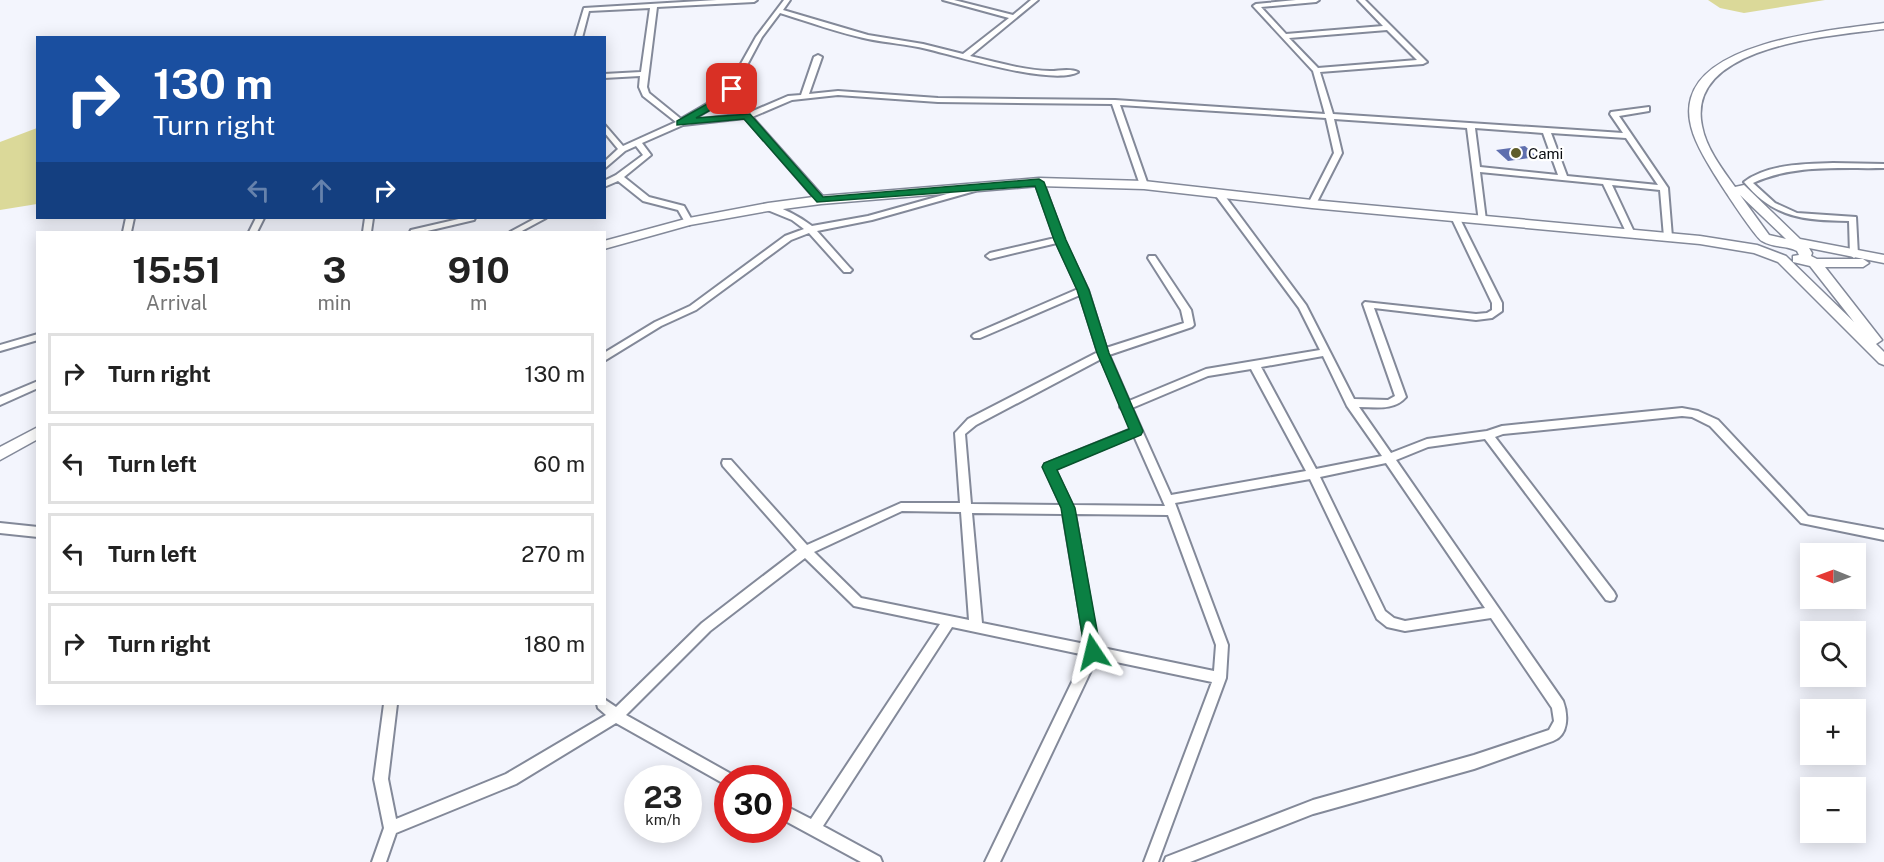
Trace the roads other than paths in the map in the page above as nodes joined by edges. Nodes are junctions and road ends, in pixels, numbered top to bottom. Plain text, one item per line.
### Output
1 (754, 0) edge
2 (787, 0) edge
3 (946, 0) edge
4 (1035, 0) edge
5 (1316, 0) edge
6 (1361, 0) edge
7 (654, 5) junction
8 (780, 11) junction
9 (1014, 17) junction
10 (1884, 26) edge
11 (1388, 28) junction
12 (579, 36) edge
13 (1283, 36) junction
14 (818, 57) dead end
15 (964, 57) junction
16 (1316, 70) junction
17 (1074, 72) dead end
18 (644, 74) junction
19 (606, 76) edge
20 (805, 96) junction
21 (1115, 102) junction
22 (1646, 109) dead end
23 (747, 116) junction
24 (1330, 117) junction
25 (681, 123) junction
26 (1471, 127) junction
27 (1546, 131) junction
28 (1629, 136) junction
29 (608, 137) edge
30 (638, 143) junction
31 (622, 148) junction
32 (1708, 152) junction
33 (606, 165) edge
34 (1884, 166) edge
35 (1476, 170) junction
36 (620, 177) junction
37 (1563, 177) junction
38 (1606, 181) junction
39 (1039, 182) junction
40 (606, 184) edge
41 (1144, 185) junction
42 (978, 187) junction
43 (1664, 188) junction
44 (1219, 194) junction
45 (821, 200) junction
46 (1312, 204) junction
47 (768, 207) junction
48 (1455, 218) junction
49 (467, 219) edge
50 (540, 219) edge
51 (1482, 220) junction
52 (689, 222) junction
53 (812, 229) junction
54 (418, 231) edge
55 (516, 231) edge
56 (1631, 234) junction
57 (1668, 237) junction
58 (1060, 240) junction
59 (1700, 240) junction
60 (1770, 240) junction
61 (1795, 243) junction
62 (606, 244) edge
63 (1854, 255) junction
64 (990, 256) dead end
65 (1782, 257) junction
66 (1152, 258) dead end
67 (1810, 261) junction
68 (1884, 261) edge
69 (847, 270) dead end
70 (1083, 290) junction
71 (977, 336) dead end
72 (36, 338) edge
73 (0, 348) edge
74 (1326, 352) junction
75 (1884, 352) edge
76 (1103, 353) junction
77 (606, 357) edge
78 (1884, 360) edge
79 (1254, 364) junction
80 (36, 385) edge
81 (0, 401) edge
82 (1351, 403) junction
83 (1125, 407) junction
84 (1136, 431) junction
85 (36, 433) edge
86 (1488, 435) junction
87 (0, 454) edge
88 (1388, 458) junction
89 (727, 463) dead end
90 (1312, 472) junction
91 (1170, 505) junction
92 (968, 506) junction
93 (1068, 508) junction
94 (0, 528) edge
95 (36, 531) edge
96 (1884, 535) edge
97 (805, 551) junction
98 (1610, 596) dead end
99 (1494, 612) junction
100 (948, 622) junction
101 (976, 627) junction
102 (1093, 652) junction
103 (1220, 678) junction
104 (390, 705) edge
105 (604, 705) edge
106 (616, 716) junction
107 (714, 772) edge
108 (792, 817) edge
109 (391, 828) junction
110 (813, 828) junction
111 (379, 862) edge
112 (875, 862) edge
113 (992, 862) edge
114 (1151, 862) edge
115 (1171, 862) edge

1 - 7 street
2 - 8 street
3 - 9 street
4 - 9 street
5 - 13 street
6 - 11 street
7 - 12 street
7 - 18 street
8 - 15 street
8 - 25 street
9 - 15 street
10 - 32 street
11 - 13 street
11 - 16 street
13 - 16 street
14 - 20 street
15 - 17 street
16 - 24 street
18 - 19 street
18 - 25 street
20 - 21 street
20 - 23 street
21 - 24 street
21 - 41 street
22 - 28 street
23 - 25 street
23 - 45 street
24 - 26 street
24 - 46 street
25 - 30 street
26 - 27 street
26 - 35 street
27 - 28 street
27 - 37 street
28 - 43 street
29 - 31 street
30 - 31 street
30 - 36 street
31 - 33 street
32 - 60 street
32 - 61 street
34 - 63 street
35 - 37 street
35 - 51 street
36 - 40 street
36 - 52 street
37 - 38 street
38 - 43 street
38 - 56 street
39 - 41 street
39 - 42 street
39 - 58 street
41 - 44 street
42 - 45 street
42 - 53 street
43 - 57 street
44 - 46 street
44 - 74 street
45 - 47 street
46 - 48 street
47 - 52 street
47 - 53 street
48 - 51 street
48 - 82 street
49 - 54 street
50 - 55 street
51 - 56 street
52 - 62 street
53 - 69 street
53 - 77 street
56 - 57 street
57 - 59 street
58 - 64 street
58 - 70 street
59 - 60 street
59 - 65 street
60 - 61 street
60 - 65 street
61 - 63 street
61 - 67 street
63 - 68 street
65 - 67 street
65 - 78 street
66 - 76 street
67 - 68 street
67 - 75 street
70 - 71 street
70 - 76 street
72 - 73 street
74 - 79 street
74 - 82 street
76 - 83 street
76 - 92 street
79 - 83 street
79 - 90 street
80 - 81 street
82 - 88 street
83 - 84 street
84 - 91 street
84 - 93 street
85 - 87 street
86 - 88 street
86 - 96 street
86 - 98 street
88 - 90 street
88 - 99 street
89 - 97 street
90 - 91 street
90 - 99 street
91 - 93 street
91 - 103 street
92 - 93 street
92 - 97 street
92 - 101 street
93 - 102 street
94 - 95 street
97 - 100 street
97 - 106 street
99 - 115 street
100 - 101 street
100 - 110 street
101 - 102 street
102 - 103 street
102 - 113 street
103 - 114 street
104 - 109 street
105 - 106 street
106 - 107 street
106 - 109 street
108 - 110 street
109 - 111 street
110 - 112 street

